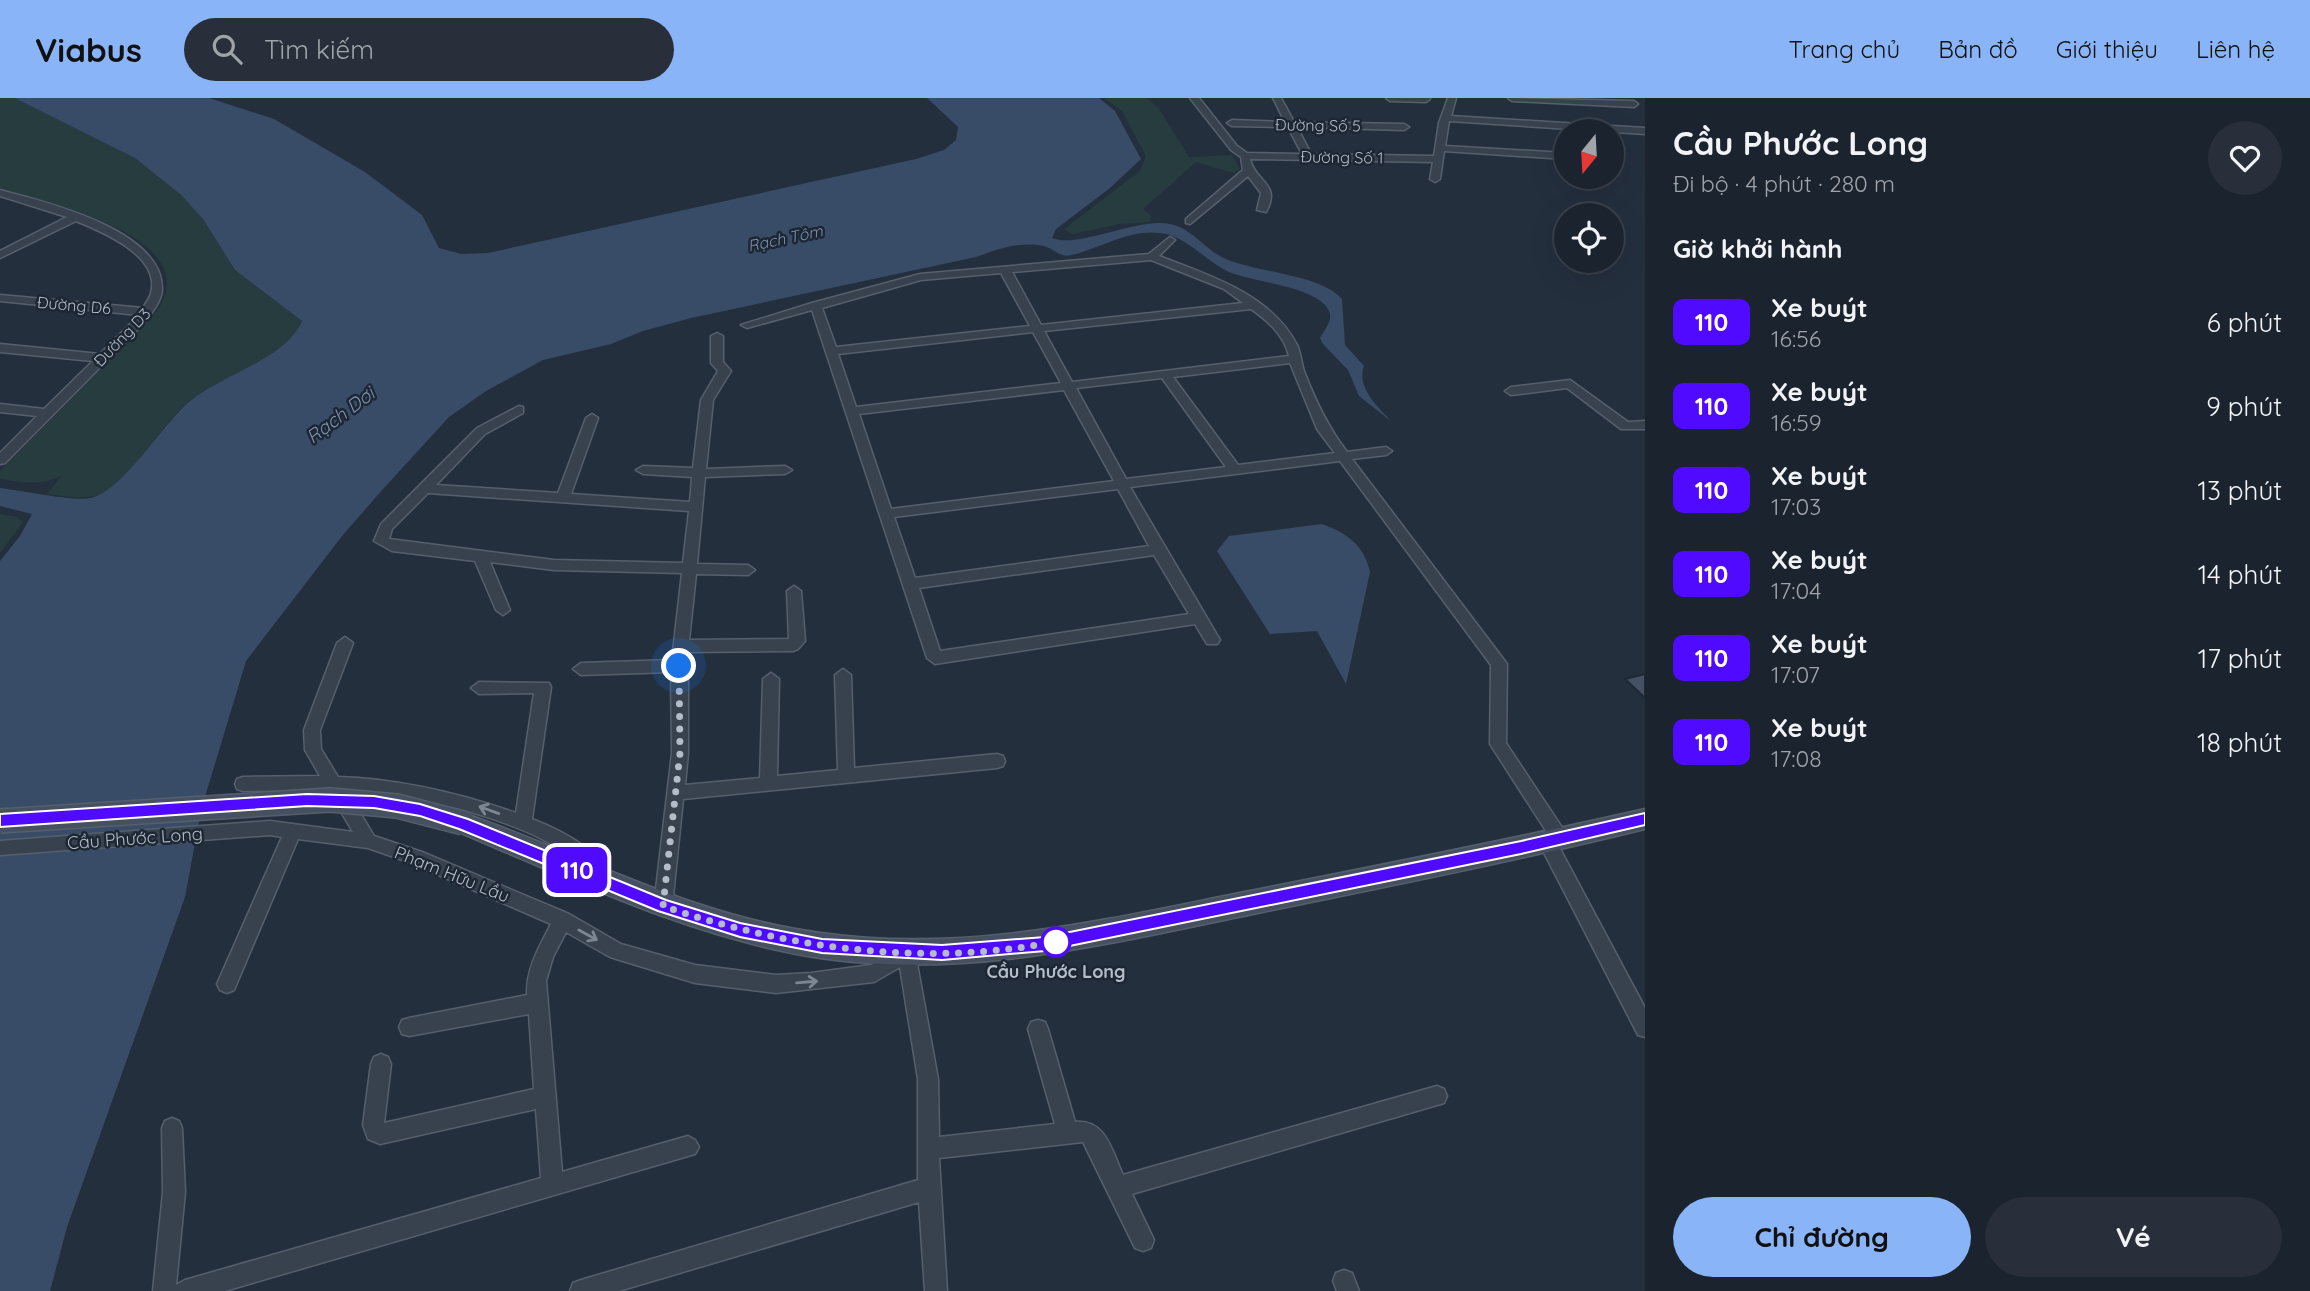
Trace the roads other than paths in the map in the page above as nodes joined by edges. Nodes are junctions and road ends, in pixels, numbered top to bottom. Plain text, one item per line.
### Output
1 (1194, 98) edge
2 (1277, 98) edge
3 (1390, 98) edge
4 (1452, 98) edge
5 (1512, 98) edge
6 (1426, 99) edge
7 (1633, 104) dead end
8 (1447, 118) junction
9 (1232, 123) dead end
10 (1291, 125) junction
11 (1404, 127) dead end
12 (1645, 131) edge
13 (1439, 153) junction
14 (1245, 156) junction
15 (1554, 156) edge
16 (1308, 157) junction
17 (1248, 171) junction
18 (1435, 179) dead end
19 (0, 193) edge
20 (1262, 211) dead end
21 (74, 218) junction
22 (1190, 221) dead end
23 (1170, 240) dead end
24 (1, 253) edge
25 (1152, 257) junction
26 (1006, 272) junction
27 (0, 298) edge
28 (816, 305) junction
29 (1254, 305) junction
30 (148, 312) junction
31 (747, 325) dead end
32 (1038, 329) junction
33 (718, 336) dead end
34 (0, 348) edge
35 (832, 351) junction
36 (102, 358) junction
37 (1295, 359) junction
38 (1165, 374) junction
39 (1070, 386) junction
40 (1511, 391) dead end
41 (0, 408) edge
42 (519, 410) dead end
43 (852, 411) junction
44 (48, 413) junction
45 (592, 418) dead end
46 (1645, 425) edge
47 (1386, 451) dead end
48 (1342, 456) junction
49 (0, 460) edge
50 (1234, 469) junction
51 (643, 470) dead end
52 (785, 470) dead end
53 (700, 473) junction
54 (1125, 484) junction
55 (423, 488) junction
56 (563, 497) junction
57 (696, 507) junction
58 (887, 514) junction
59 (1158, 550) junction
60 (480, 555) junction
61 (691, 570) junction
62 (748, 570) dead end
63 (910, 584) junction
64 (794, 590) dead end
65 (503, 611) dead end
66 (1199, 618) junction
67 (1212, 640) dead end
68 (345, 643) dead end
69 (681, 646) junction
70 (679, 666) junction
71 (581, 669) dead end
72 (844, 675) dead end
73 (771, 679) dead end
74 (478, 688) dead end
75 (997, 761) dead end
76 (846, 775) junction
77 (332, 781) junction
78 (768, 782) junction
79 (243, 784) dead end
80 (676, 793) junction
81 (1645, 819) edge
82 (0, 821) edge
83 (463, 823) joint
84 (523, 823) junction
85 (270, 828) joint
86 (293, 831) junction
87 (1554, 840) junction
88 (368, 841) junction
89 (0, 848) edge
90 (607, 883) junction
91 (663, 906) junction
92 (562, 920) junction
93 (907, 953) junction
94 (227, 984) dead end
95 (536, 1003) junction
96 (409, 1027) dead end
97 (1645, 1028) edge
98 (1038, 1029) dead end
99 (381, 1065) dead end
100 (1437, 1096) dead end
101 (545, 1097) junction
102 (172, 1128) dead end
103 (1068, 1133) junction
104 (688, 1147) dead end
105 (929, 1149) junction
106 (552, 1186) junction
107 (1118, 1187) junction
108 (929, 1188) junction
109 (1143, 1240) dead end
110 (164, 1291) edge
111 (185, 1291) edge
112 (581, 1291) edge
113 (936, 1291) edge

1 - 14 street
2 - 10 street
3 - 6 street
4 - 8 street
5 - 7 street
8 - 12 street
8 - 13 street
9 - 10 street, Đường Số 5
10 - 11 street, Đường Số 5
10 - 16 street
13 - 15 street, Đường Số 1
13 - 16 street, Đường Số 1
13 - 18 street
14 - 16 street, Đường Số 1
14 - 17 street
17 - 20 street
17 - 22 street
19 - 21 street, Đường D3
21 - 24 street
21 - 30 street, Đường D3
23 - 25 street
25 - 26 street
25 - 29 street
26 - 28 street
26 - 32 street
27 - 30 street, Đường D6
28 - 31 street
28 - 35 street
29 - 32 street
29 - 37 street
30 - 36 street, Đường D3
32 - 35 street
32 - 39 street
33 - 53 street
34 - 36 street
35 - 43 street
36 - 44 street, Đường D3
37 - 38 street
37 - 48 street
38 - 39 street
38 - 50 street
39 - 43 street
39 - 54 street
40 - 46 street
41 - 44 street
42 - 55 street
43 - 58 street
44 - 49 street, Đường D3
45 - 56 street
47 - 48 street
48 - 50 street
48 - 87 street
50 - 54 street
51 - 53 street
52 - 53 street
53 - 57 street
54 - 58 street
54 - 59 street
55 - 56 street
55 - 60 street
56 - 57 street
57 - 61 street
58 - 63 street
59 - 63 street
59 - 66 street
60 - 61 street
60 - 65 street
61 - 62 street
61 - 69 street
63 - 66 street
64 - 69 street
66 - 67 street
68 - 77 street
69 - 70 street
70 - 71 street
70 - 80 street
72 - 76 street
73 - 78 street
74 - 84 street
75 - 76 street
76 - 78 street
77 - 79 street, Phạm Hữu Lầu
84 -> 77 street, Phạm Hữu Lầu
77 - 88 street
78 - 80 street
80 - 91 street
81 - 87 main road, Phạm Hữu Lầu
82 - 83 main road, Cầu Phước Long, bridge
83 - 90 main road, Phạm Hữu Lầu
84 - 90 street, Phạm Hữu Lầu
85 - 86 street, Phạm Hữu Lầu
85 - 89 street, Cầu Phước Long
86 - 88 street, Phạm Hữu Lầu
86 - 94 street
87 - 93 main road, Phạm Hữu Lầu
87 - 97 street
88 - 92 street, Phạm Hữu Lầu
90 - 91 main road, Phạm Hữu Lầu
91 - 93 main road, Phạm Hữu Lầu
92 -> 93 street, Phạm Hữu Lầu
92 - 95 street
93 - 105 street
95 - 96 street
95 - 101 street
98 - 103 street
99 - 101 street
100 - 107 street
101 - 106 street
102 - 110 street
103 - 105 street
103 - 107 street
104 - 106 street
105 - 108 street
106 - 111 street
107 - 109 street
108 - 112 street
108 - 113 street

